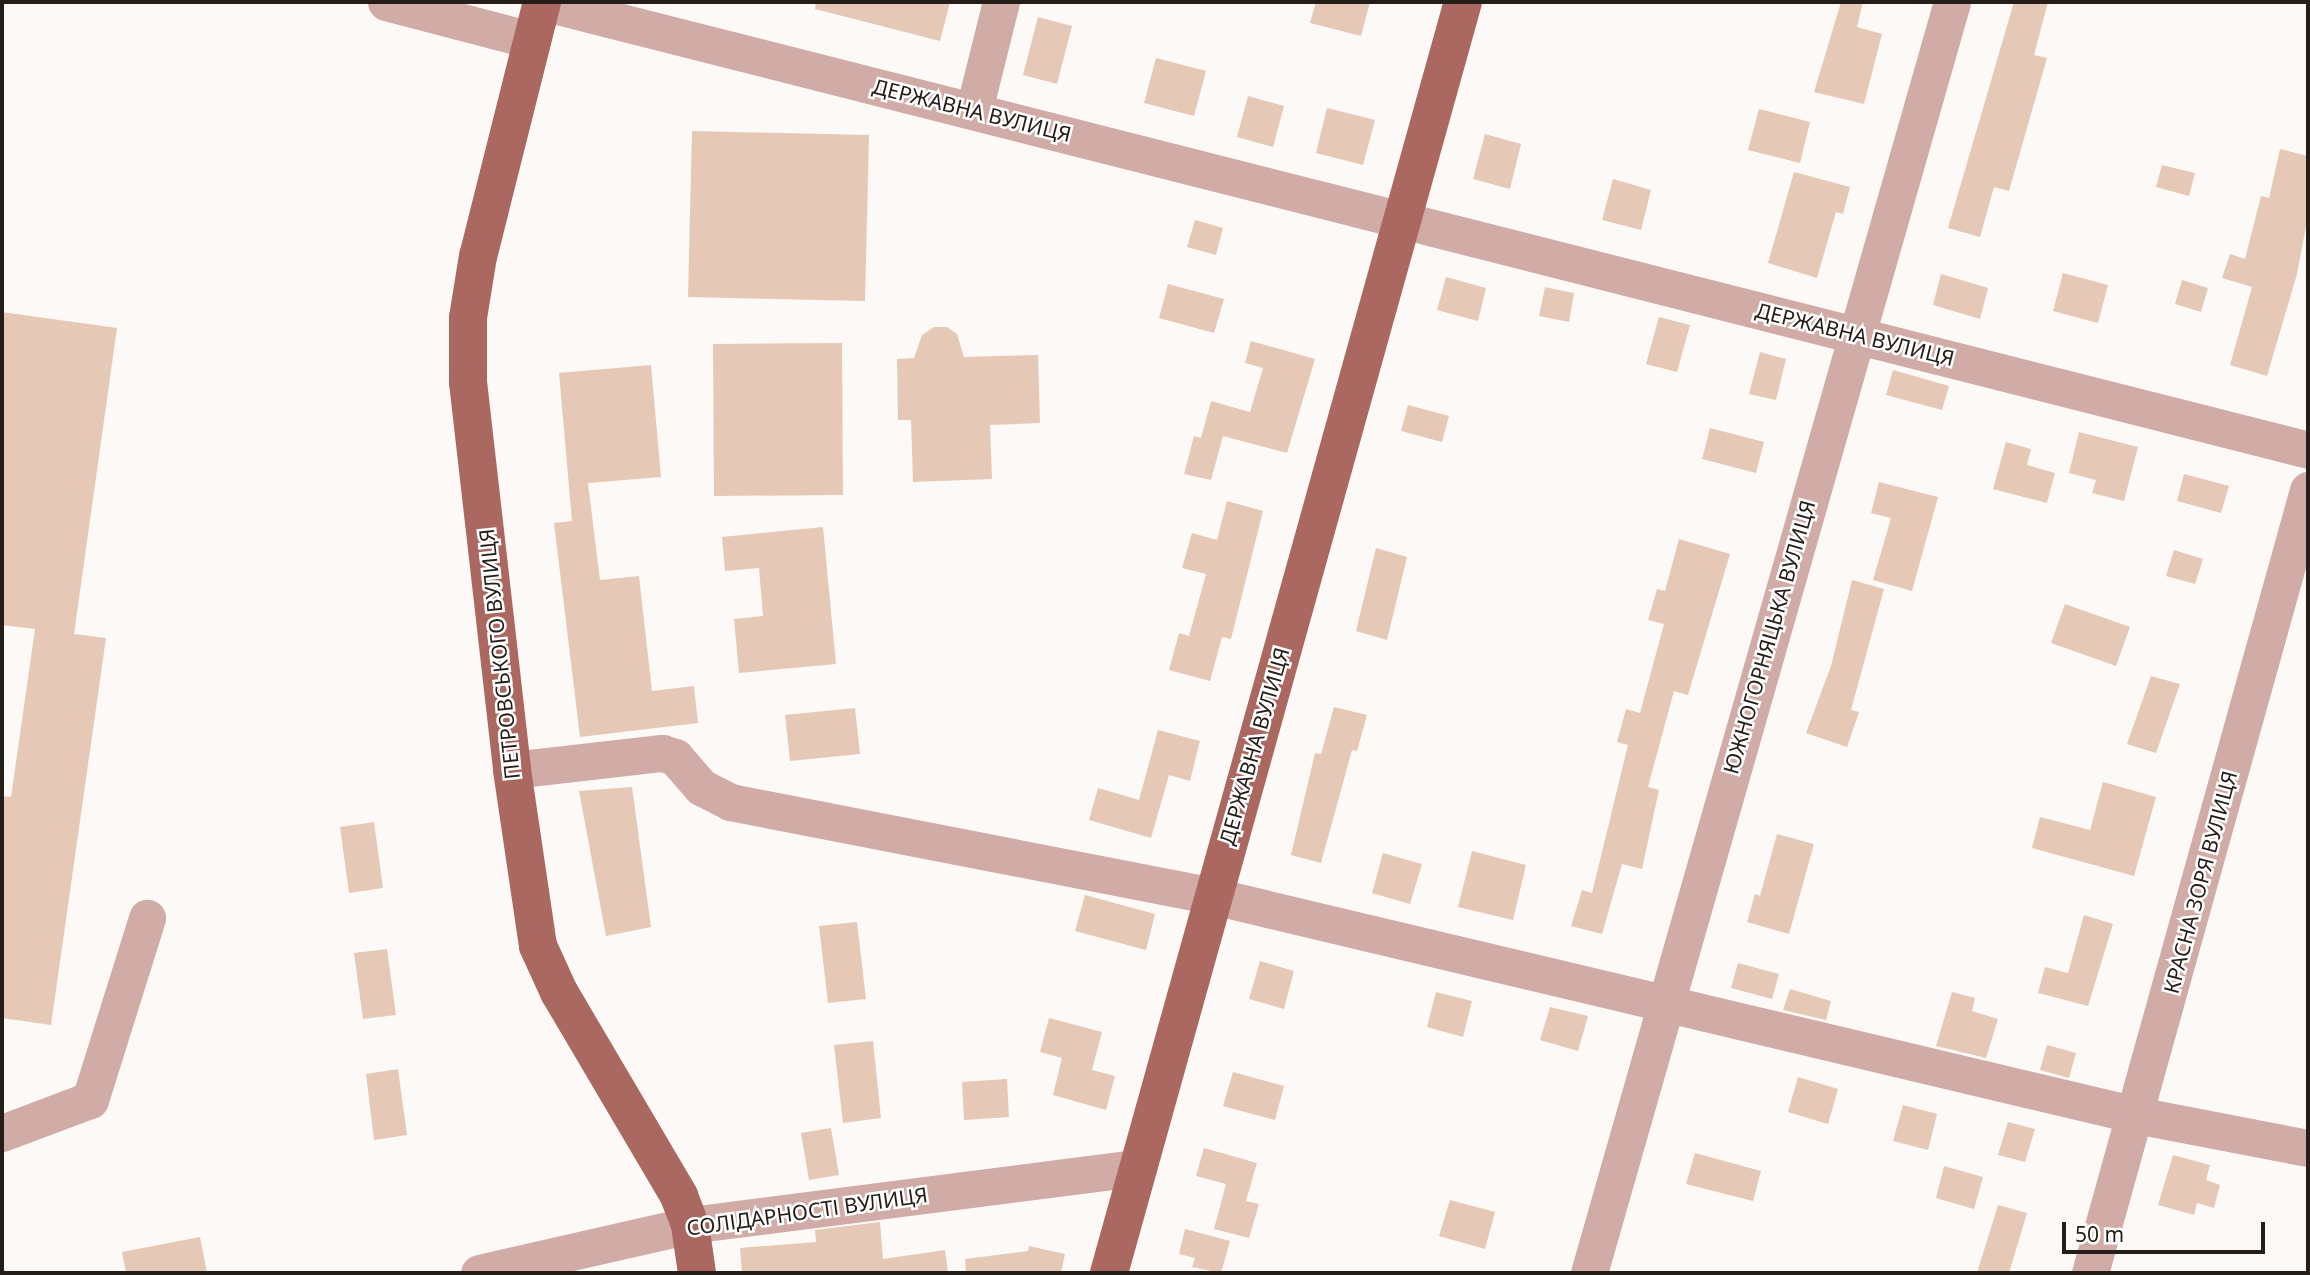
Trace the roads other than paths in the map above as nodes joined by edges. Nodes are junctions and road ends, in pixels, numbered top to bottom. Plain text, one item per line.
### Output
1 (386, 2) edge
2 (542, 2) edge
3 (1001, 2) edge
4 (1463, 2) edge
5 (1952, 2) edge
6 (531, 40) junction
7 (974, 110) junction
8 (1401, 219) junction
9 (1857, 334) junction
10 (2308, 450) edge
11 (2308, 490) edge
12 (512, 770) junction
13 (1213, 896) junction
14 (147, 918) dead end
15 (1663, 1006) junction
16 (2136, 1115) junction
17 (2, 1133) edge
18 (2308, 1148) edge
19 (1138, 1168) junction
20 (690, 1225) junction
21 (479, 1273) edge
22 (697, 1273) edge
23 (1109, 1273) edge
24 (1588, 1273) edge
25 (2090, 1273) edge

1 - 6 street
2 - 6 main road, ПЕТРОВСЬКОГО ВУЛИЦЯ
2 - 7 street, ДЕРЖАВНА ВУЛИЦЯ
3 - 7 street
4 - 8 main road, ДЕРЖАВНА ВУЛИЦЯ
5 - 9 street, ЮЖНОГОРНЯЦЬКА ВУЛИЦЯ
6 - 12 main road, ПЕТРОВСЬКОГО ВУЛИЦЯ
7 - 8 street, ДЕРЖАВНА ВУЛИЦЯ
8 - 9 street, ДЕРЖАВНА ВУЛИЦЯ
8 - 13 main road, ДЕРЖАВНА ВУЛИЦЯ
9 - 10 street, ДЕРЖАВНА ВУЛИЦЯ
9 - 15 street, ЮЖНОГОРНЯЦЬКА ВУЛИЦЯ
11 - 16 street, КРАСНА ЗОРЯ ВУЛИЦЯ
12 - 13 street
12 - 20 main road, ПЕТРОВСЬКОГО ВУЛИЦЯ
13 - 15 street
13 - 19 main road, ДЕРЖАВНА ВУЛИЦЯ
14 - 17 street
15 - 16 street
15 - 24 street, ЮЖНОГОРНЯЦЬКА ВУЛИЦЯ
16 - 18 street
16 - 25 street, КРАСНА ЗОРЯ ВУЛИЦЯ
19 - 20 street, СОЛІДАРНОСТІ ВУЛИЦЯ
19 - 23 main road, ДЕРЖАВНА ВУЛИЦЯ
20 - 21 street, СОЛІДАРНОСТІ ВУЛИЦЯ
20 - 22 main road, ПЕТРОВСЬКОГО ВУЛИЦЯ

